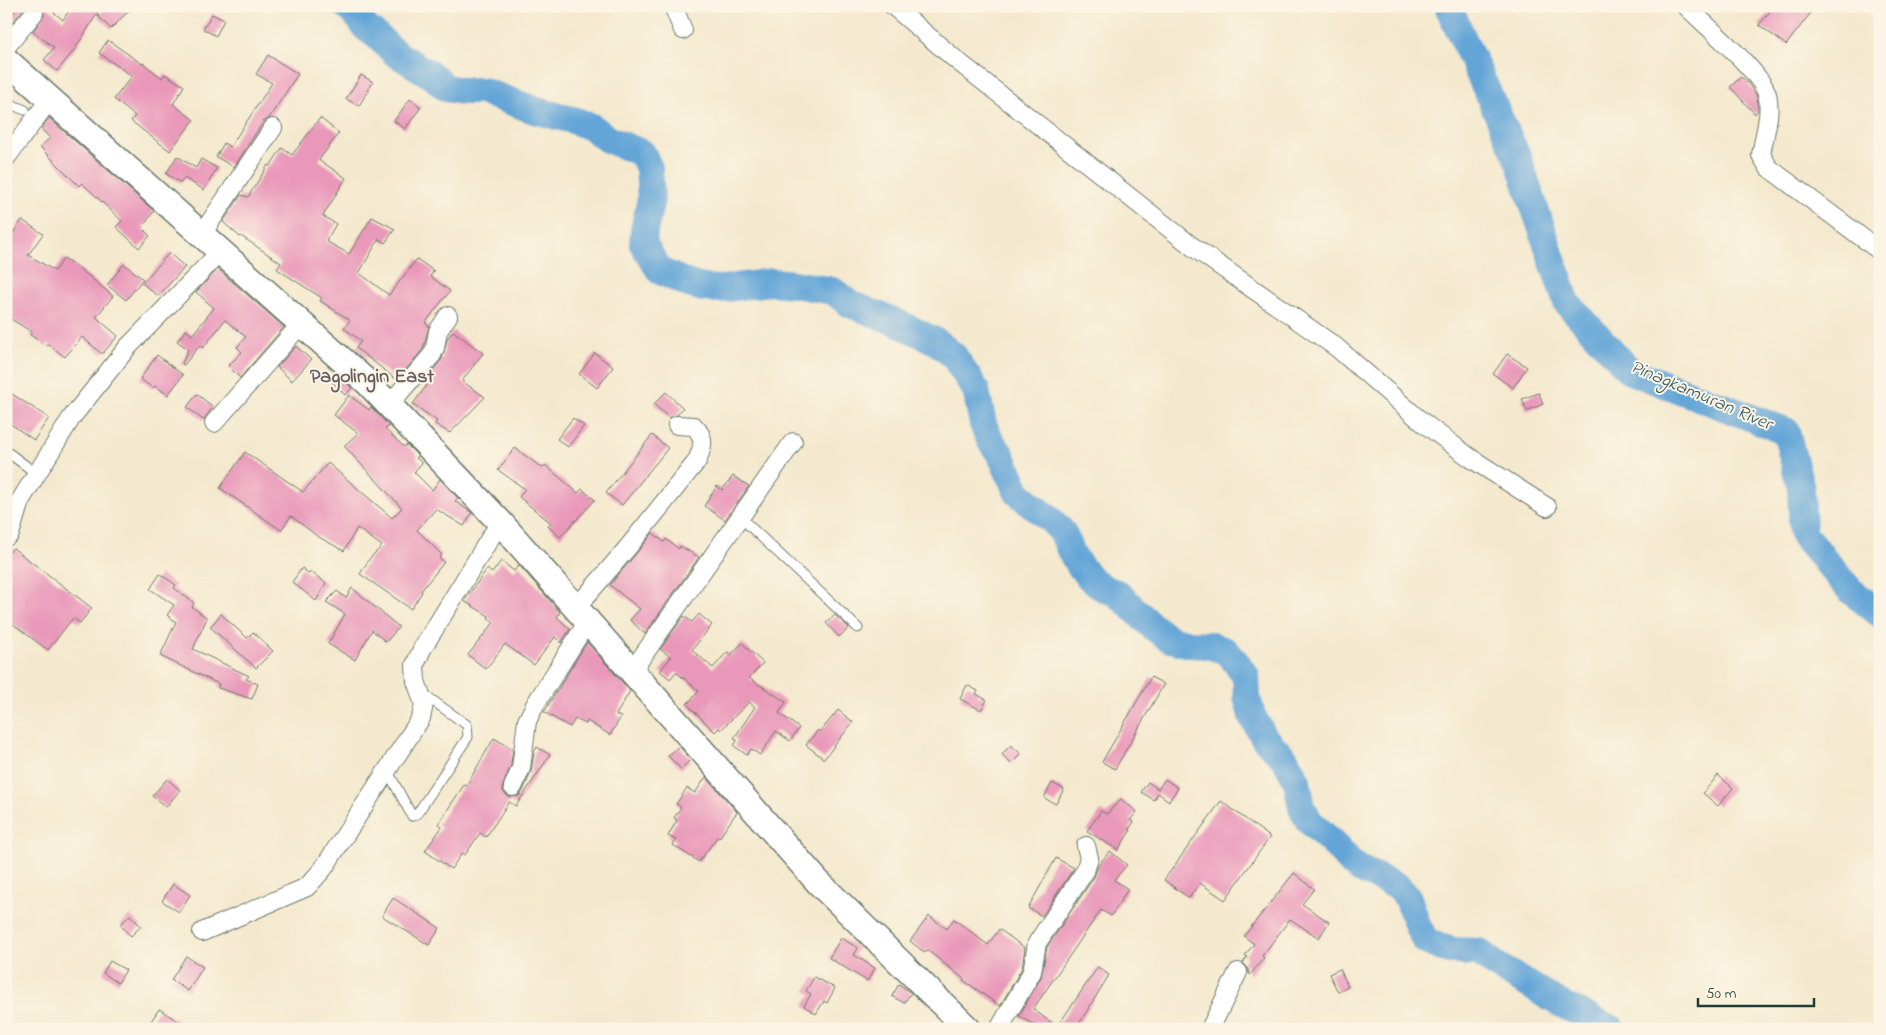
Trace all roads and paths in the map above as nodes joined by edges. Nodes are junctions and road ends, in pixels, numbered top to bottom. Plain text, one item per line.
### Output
1 (673, 6) edge
2 (893, 6) edge
3 (1686, 6) edge
4 (34, 14) dead end
5 (684, 30) dead end
6 (9, 62) edge
7 (6, 99) edge
8 (50, 99) junction
9 (25, 110) dead end
10 (273, 128) dead end
11 (6, 158) edge
12 (202, 234) junction
13 (221, 251) junction
14 (1880, 251) edge
15 (448, 316) dead end
16 (302, 323) junction
17 (389, 405) junction
18 (214, 422) dead end
19 (677, 425) dead end
20 (793, 442) dead end
21 (6, 451) edge
22 (37, 474) junction
23 (1547, 507) dead end
24 (740, 516) junction
25 (500, 522) junction
26 (6, 537) edge
27 (582, 614) junction
28 (858, 628) dead end
29 (632, 671) junction
30 (420, 692) junction
31 (388, 770) junction
32 (513, 787) dead end
33 (1086, 846) dead end
34 (202, 932) dead end
35 (1238, 972) dead end
36 (968, 1029) edge
37 (998, 1029) edge
38 (1210, 1029) edge

1 - 5 street
2 - 23 street
3 - 14 street
4 - 6 street
6 - 8 street
7 - 9 lane
8 - 11 street
8 - 12 street
10 - 12 street
12 - 13 street
13 - 16 street
13 - 22 street
15 - 17 street
16 - 17 street
16 - 18 street
17 - 25 street
19 - 27 street
20 - 24 street
21 - 22 lane
22 - 26 street
24 - 28 lane
24 - 29 street
25 - 27 street
25 - 30 street
27 - 29 street
27 - 32 street
29 - 36 street
30 - 31 street
30 - 31 lane
31 - 34 street
33 - 37 street
35 - 38 street

